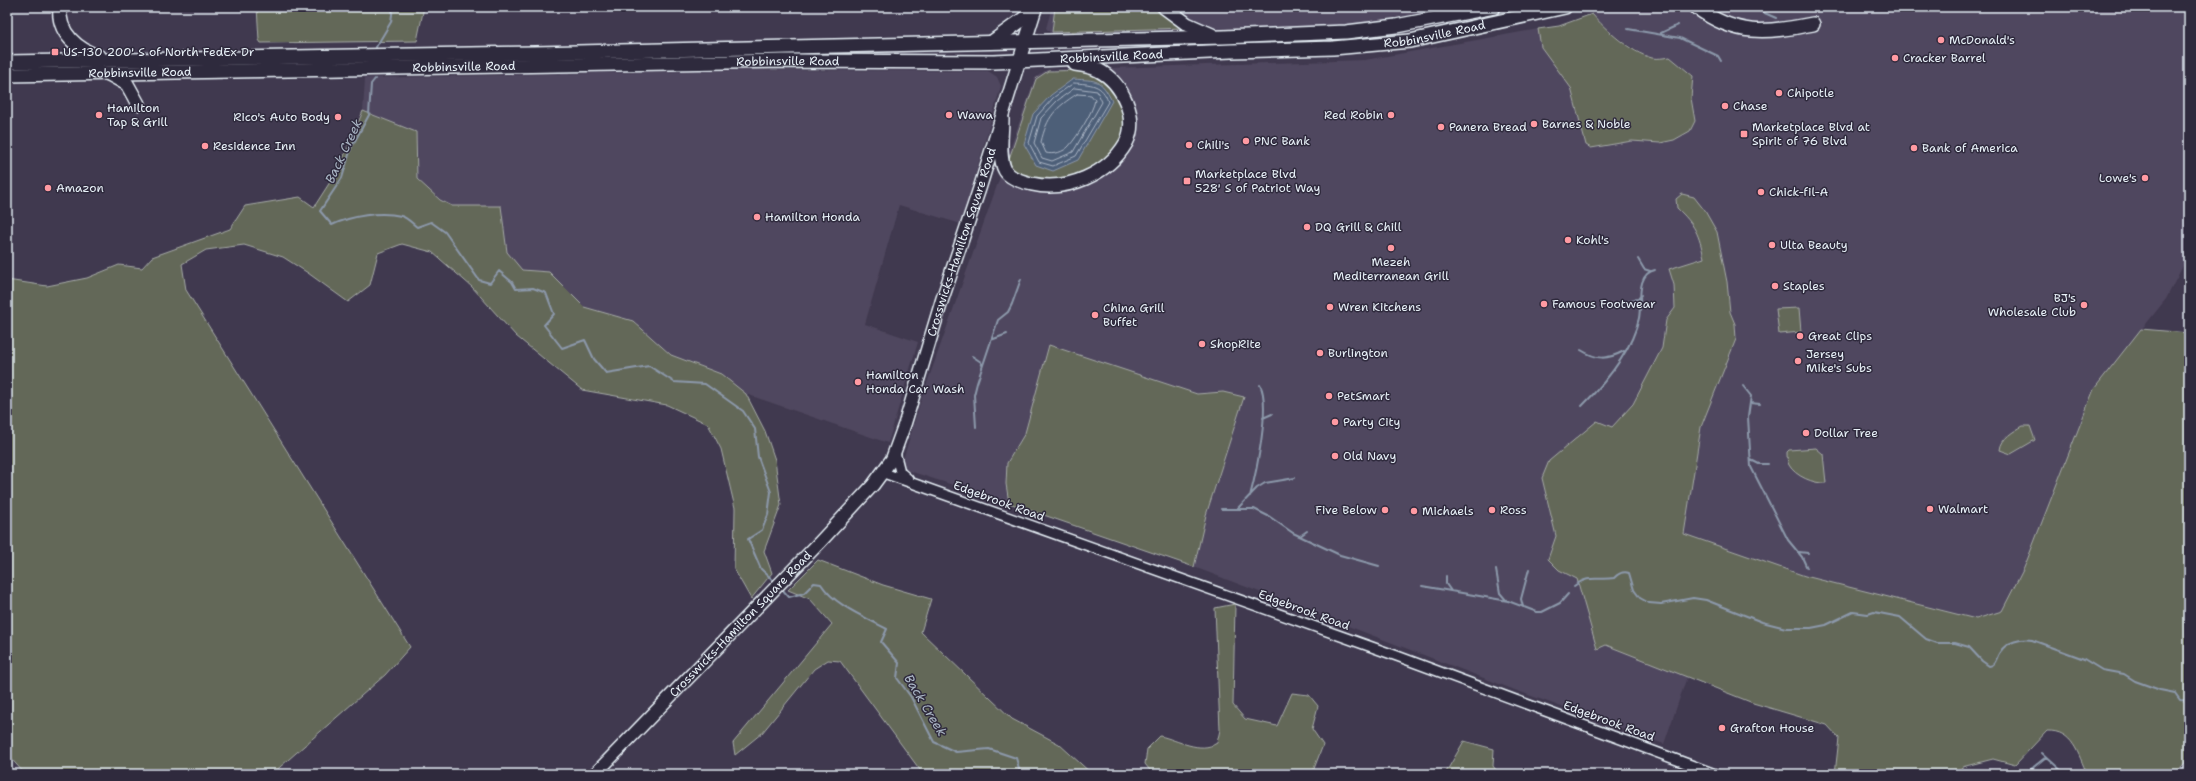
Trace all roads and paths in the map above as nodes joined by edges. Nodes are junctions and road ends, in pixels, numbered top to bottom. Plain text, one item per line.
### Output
1 (60, 7) edge
2 (1164, 7) edge
3 (1494, 7) edge
4 (1565, 7) edge
5 (1696, 7) edge
6 (1035, 9) edge
7 (1813, 24) dead end
8 (1223, 37) junction
9 (990, 42) junction
10 (1025, 42) junction
11 (714, 49) junction
12 (110, 60) junction
13 (1055, 60) junction
14 (1019, 61) junction
15 (7, 62) edge
16 (663, 64) junction
17 (107, 73) junction
18 (7, 75) edge
19 (138, 104) dead end
20 (1002, 119) junction
21 (895, 452) junction
22 (884, 473) junction
23 (902, 480) junction
24 (916, 484) junction
25 (873, 485) junction
26 (595, 774) edge
27 (1715, 774) edge

1 - 12 highway
2 - 8 highway
3 - 8 highway, Robbinsville Road
4 - 13 highway, Robbinsville Road
5 - 7 highway
6 - 9 highway
6 - 10 main road, Crosswicks-Hamilton Square Road
8 - 10 highway, Robbinsville Road
9 - 10 highway, Robbinsville Road
9 - 11 highway, Robbinsville Road
10 - 14 main road, Crosswicks-Hamilton Square Road
11 - 12 highway, Robbinsville Road
11 - 16 highway
12 - 15 highway, Robbinsville Road
13 - 14 highway, Robbinsville Road
13 - 20 highway
14 - 16 highway, Robbinsville Road
14 - 20 main road, Crosswicks-Hamilton Square Road
16 - 17 highway, Robbinsville Road
17 - 18 highway, Robbinsville Road
17 - 19 highway
20 - 21 main road, Crosswicks-Hamilton Square Road
21 - 22 main road, Crosswicks-Hamilton Square Road
21 - 24 street
22 - 23 street, Edgebrook Road
22 - 25 main road, Crosswicks-Hamilton Square Road
23 - 24 street, Edgebrook Road
23 - 25 street
24 - 27 street, Edgebrook Road
25 - 26 main road, Crosswicks-Hamilton Square Road

